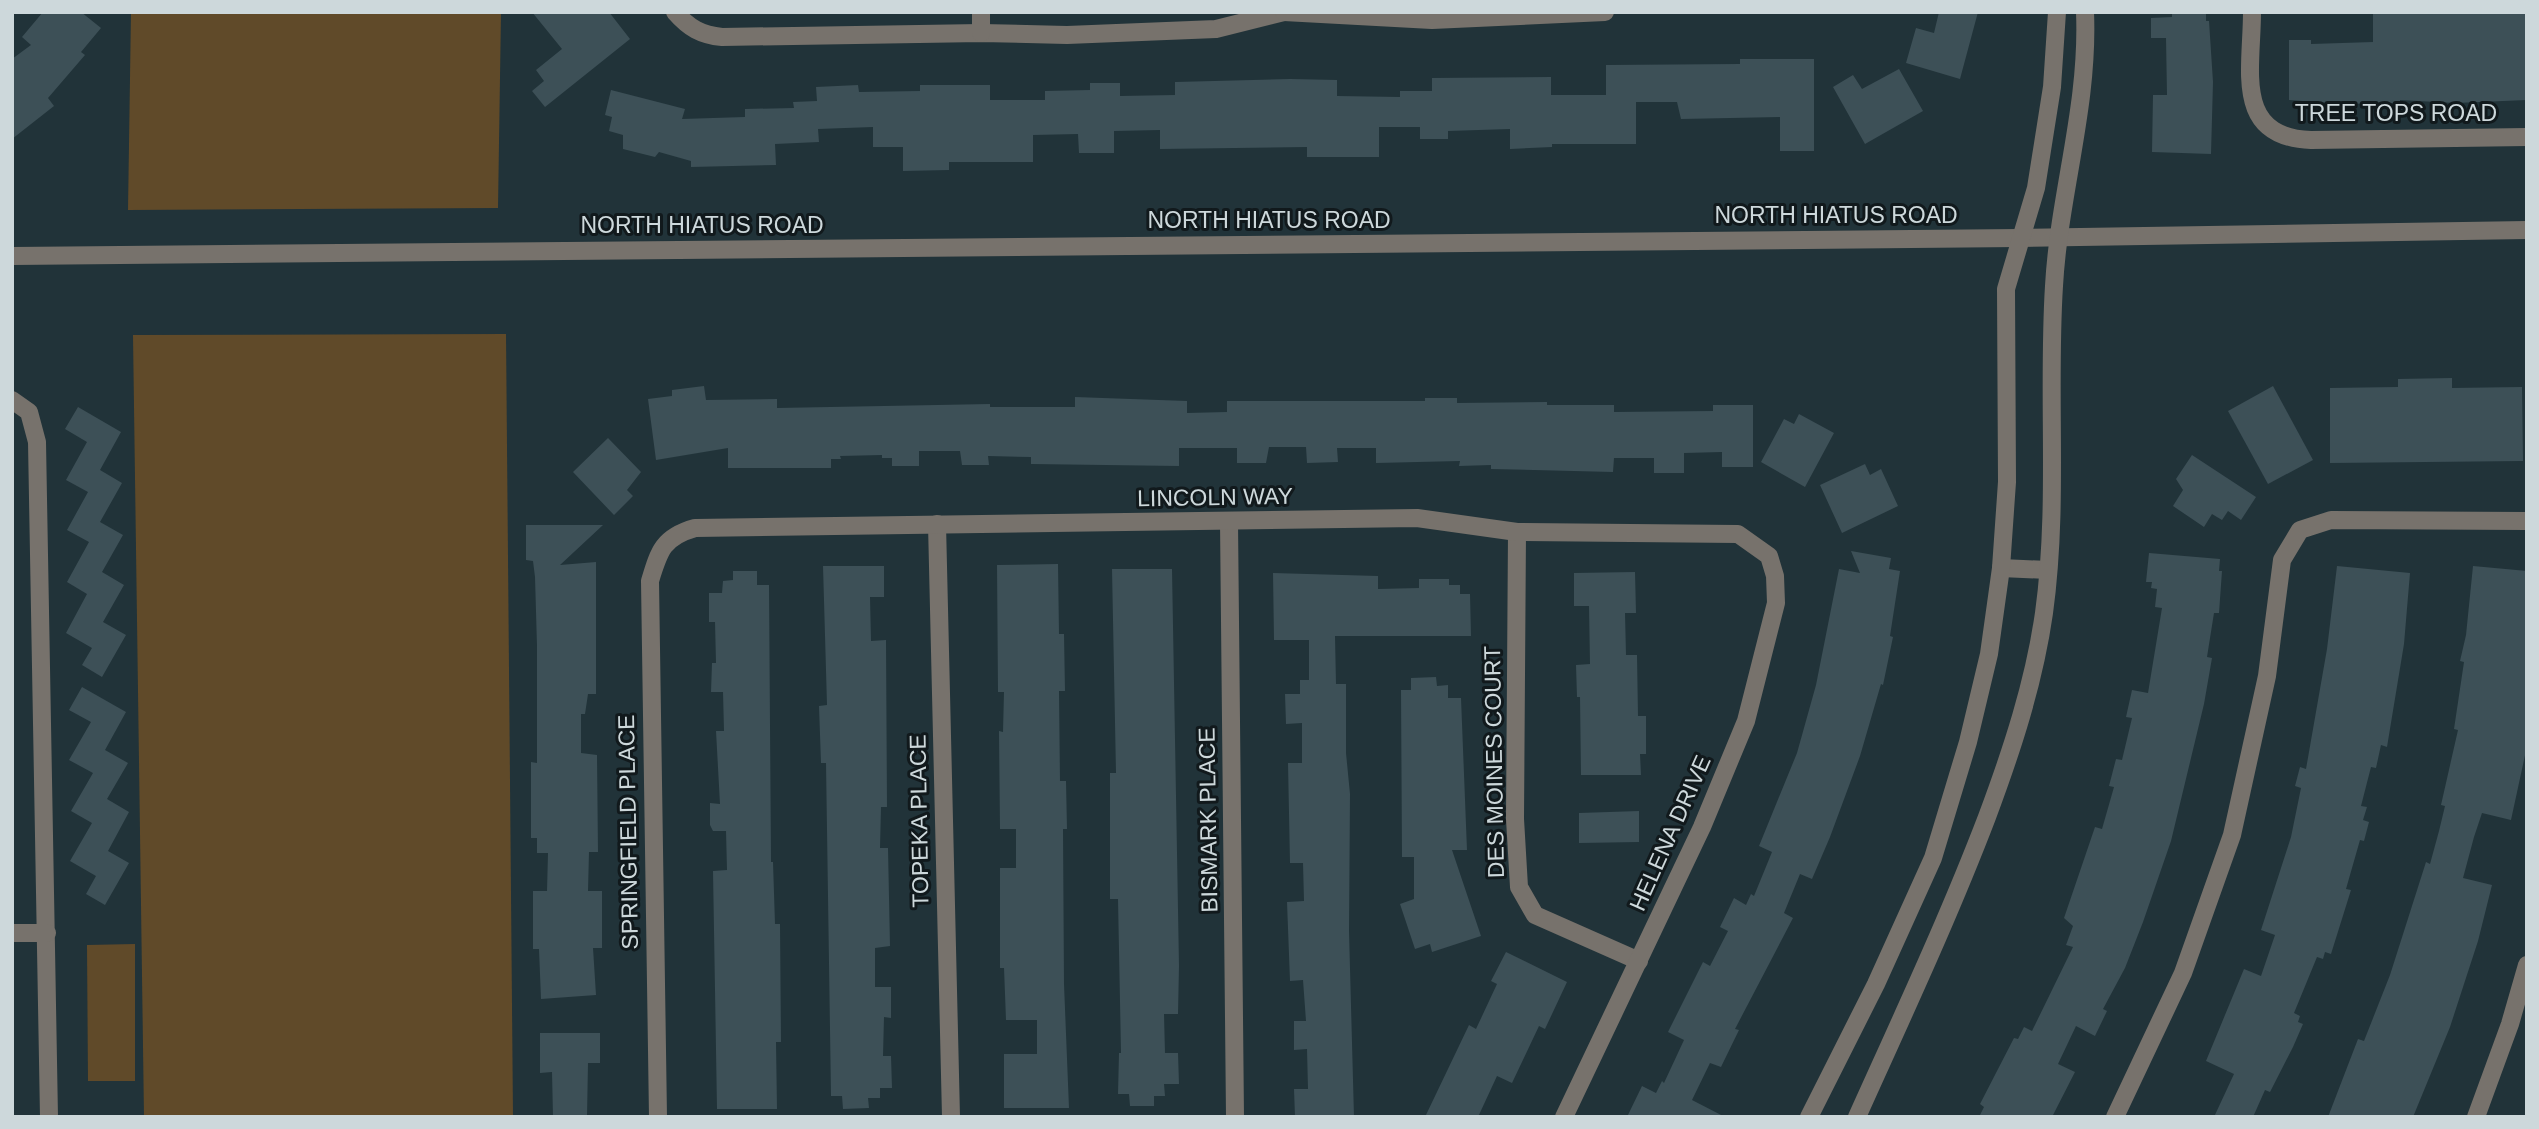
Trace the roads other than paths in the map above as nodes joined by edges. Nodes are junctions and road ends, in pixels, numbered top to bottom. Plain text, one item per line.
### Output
1 (675, 12) edge
2 (981, 12) edge
3 (1284, 12) edge
4 (1605, 12) edge
5 (2057, 12) edge
6 (2085, 12) edge
7 (2252, 12) edge
8 (1313, 13) edge
9 (981, 33) junction
10 (2527, 138) edge
11 (2527, 230) edge
12 (2020, 238) junction
13 (2059, 238) junction
14 (12, 256) edge
15 (12, 400) edge
16 (2527, 521) edge
17 (1229, 522) junction
18 (937, 524) junction
19 (1517, 532) junction
20 (661, 549) joint
21 (1769, 556) joint
22 (2001, 568) junction
23 (2048, 570) junction
24 (12, 933) edge
25 (47, 933) junction
26 (1639, 961) junction
27 (2527, 965) edge
28 (49, 1117) edge
29 (658, 1117) edge
30 (951, 1117) edge
31 (1235, 1117) edge
32 (1564, 1117) edge
33 (1809, 1117) edge
34 (1857, 1117) edge
35 (2115, 1117) edge
36 (2476, 1117) edge

1 - 9 street
2 - 9 street
3 - 8 street
3 - 9 street
4 - 8 street
5 - 12 street
6 - 13 street
7 - 10 street, TREE TOPS ROAD
11 - 13 street, NORTH HIATUS ROAD
12 - 13 street, NORTH HIATUS ROAD
12 - 14 street, NORTH HIATUS ROAD
12 - 22 street
13 - 23 street
15 - 25 street
16 - 35 street
17 - 18 street, LINCOLN WAY
17 - 19 street, LINCOLN WAY
17 - 31 street, BISMARK PLACE
18 - 20 street, LINCOLN WAY
18 - 30 street, TOPEKA PLACE
19 - 21 street, LINCOLN WAY
19 - 26 street, DES MOINES COURT
20 - 29 street, SPRINGFIELD PLACE
21 - 26 street, HELENA DRIVE
22 - 23 street
22 - 33 street
23 - 34 street
24 - 25 street
25 - 28 street
26 - 32 street, HELENA DRIVE
27 - 36 street

